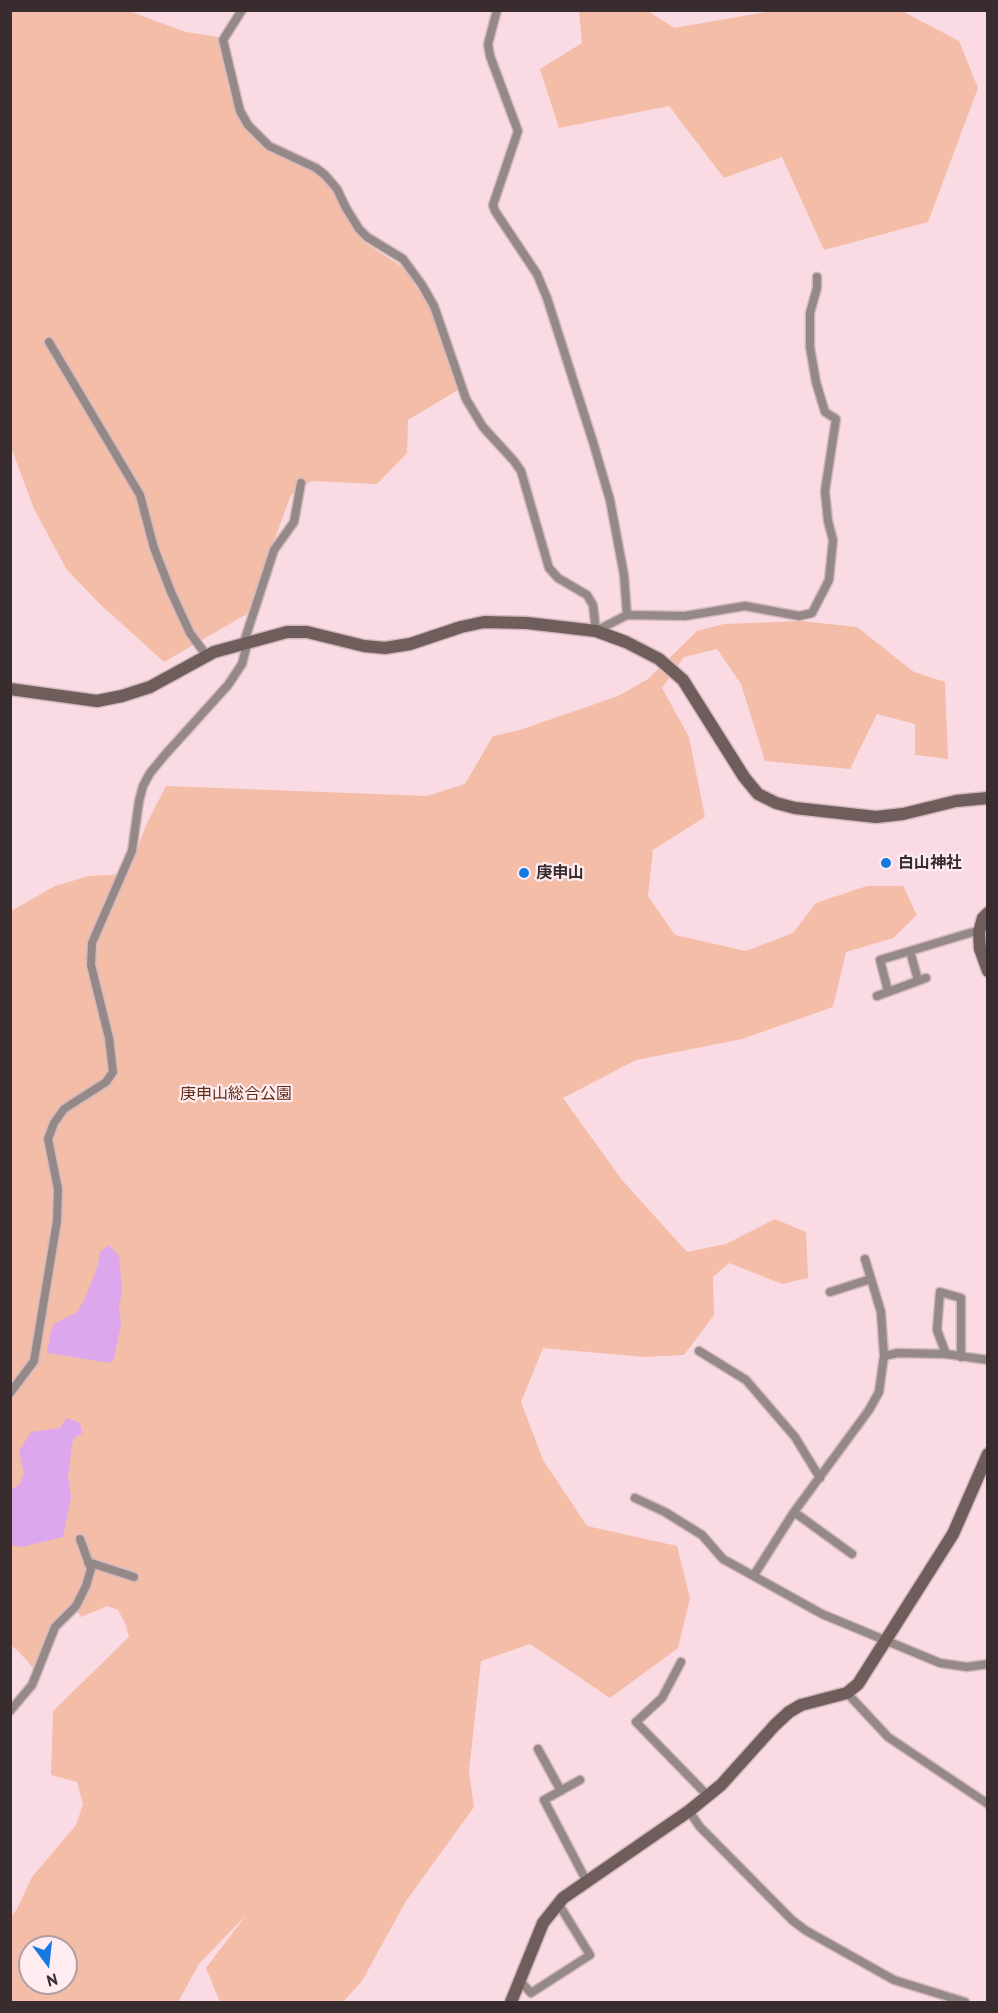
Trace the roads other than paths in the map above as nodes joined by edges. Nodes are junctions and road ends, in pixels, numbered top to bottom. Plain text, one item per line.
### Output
1 (242, 10) edge
2 (497, 10) edge
3 (817, 277) dead end
4 (49, 342) dead end
5 (301, 483) dead end
6 (627, 615) junction
7 (596, 631) junction
8 (246, 641) junction
9 (207, 656) junction
10 (10, 689) edge
11 (987, 798) edge
12 (987, 913) edge
13 (979, 932) junction
14 (909, 951) junction
15 (987, 971) edge
16 (888, 992) junction
17 (877, 996) dead end
18 (865, 1259) dead end
19 (871, 1279) junction
20 (830, 1292) dead end
21 (699, 1351) dead end
22 (945, 1354) junction
23 (884, 1356) junction
24 (961, 1357) junction
25 (987, 1360) edge
26 (10, 1394) edge
27 (987, 1454) edge
28 (820, 1478) junction
29 (635, 1498) dead end
30 (794, 1512) junction
31 (80, 1539) dead end
32 (852, 1554) dead end
33 (88, 1562) junction
34 (754, 1575) junction
35 (134, 1577) dead end
36 (886, 1640) junction
37 (681, 1662) dead end
38 (987, 1664) edge
39 (847, 1693) junction
40 (10, 1711) edge
41 (538, 1749) dead end
42 (580, 1780) dead end
43 (561, 1791) junction
44 (708, 1796) junction
45 (987, 1804) edge
46 (689, 1811) junction
47 (587, 1882) junction
48 (558, 1903) junction
49 (520, 1981) junction
50 (511, 2002) edge
51 (965, 2002) edge

1 - 7 street
2 - 6 street
3 - 6 street
4 - 9 street
5 - 8 street
6 - 7 street
7 - 8 street
7 - 11 street
8 - 9 street
8 - 26 street
9 - 10 street
12 - 13 street
13 - 14 street
13 - 15 street
14 - 16 street
14 - 16 street
16 - 17 street
18 - 19 street
19 - 20 street
19 - 23 street
21 - 28 street
22 - 23 street
22 - 24 street
22 - 24 street
23 - 28 street
24 - 25 street
27 - 36 street
28 - 30 street
29 - 34 street
30 - 32 street
30 - 34 street
31 - 33 street
33 - 35 street
33 - 40 street
34 - 36 street
36 - 38 street
36 - 39 street
37 - 44 street
39 - 44 street
39 - 45 street
41 - 43 street
42 - 43 street
43 - 47 street
44 - 46 street
46 - 47 street
46 - 51 street
47 - 48 street
48 - 49 street
48 - 49 street
49 - 50 street

